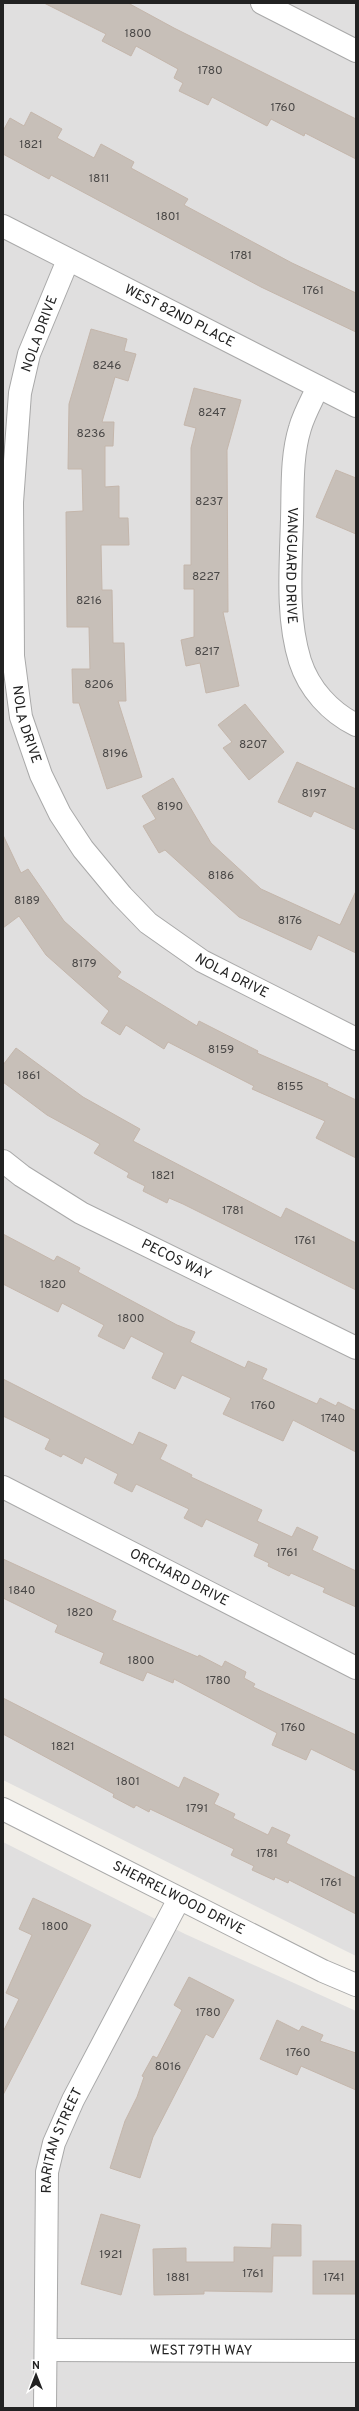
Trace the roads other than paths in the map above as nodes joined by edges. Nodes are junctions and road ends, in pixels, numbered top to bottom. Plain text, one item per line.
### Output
1 (262, 3) edge
2 (356, 51) edge
3 (3, 226) edge
4 (68, 260) junction
5 (318, 387) junction
6 (356, 406) edge
7 (356, 725) edge
8 (356, 1039) edge
9 (3, 1161) edge
10 (356, 1348) edge
11 (3, 1487) edge
12 (356, 1668) edge
13 (3, 1809) edge
14 (179, 1898) junction
15 (356, 1985) edge
16 (46, 2350) junction
17 (356, 2351) edge
18 (45, 2408) edge

1 - 2 street
3 - 4 street, WEST 82ND PLACE
4 - 5 street, WEST 82ND PLACE
4 - 8 street, NOLA DRIVE
5 - 6 street, WEST 82ND PLACE
5 - 7 street, VANGUARD DRIVE
9 - 10 street, PECOS WAY
11 - 12 street, ORCHARD DRIVE
13 - 14 street, SHERRELWOOD DRIVE
14 - 15 street, SHERRELWOOD DRIVE
14 - 16 street, RARITAN STREET
16 - 17 street, WEST 79TH WAY
16 - 18 street, RARITAN STREET

